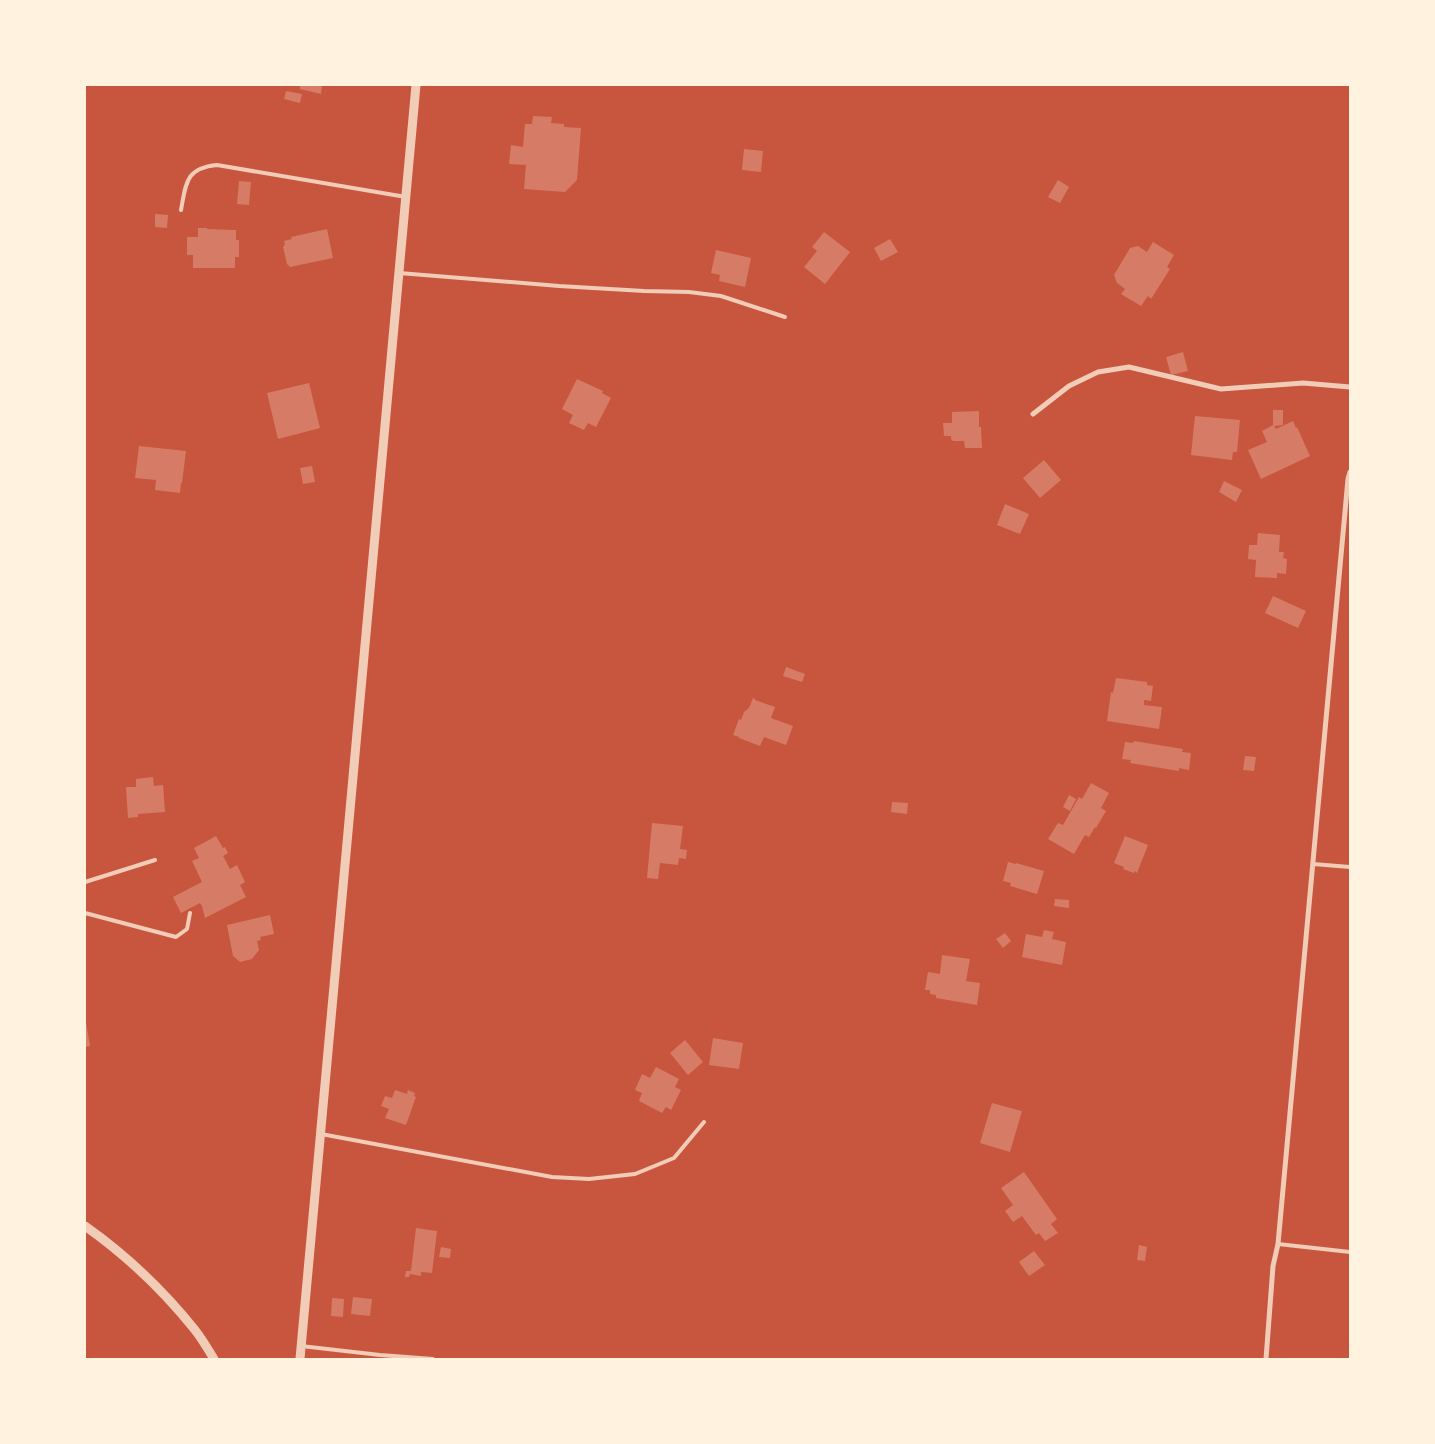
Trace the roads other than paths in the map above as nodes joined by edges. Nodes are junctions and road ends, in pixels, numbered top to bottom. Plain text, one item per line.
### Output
1 (416, 85) edge
2 (406, 197) junction
3 (181, 210) dead end
4 (399, 273) junction
5 (785, 318) dead end
6 (1350, 387) edge
7 (1033, 414) dead end
8 (1350, 472) edge
9 (156, 860) dead end
10 (1313, 864) junction
11 (1350, 867) edge
12 (85, 882) edge
13 (85, 913) edge
14 (190, 913) dead end
15 (704, 1122) dead end
16 (321, 1134) junction
17 (85, 1226) edge
18 (1278, 1244) junction
19 (1350, 1252) edge
20 (301, 1346) junction
21 (214, 1359) edge
22 (300, 1359) edge
23 (433, 1359) edge
24 (1266, 1359) edge

1 - 2 street
2 - 3 lane
2 - 4 street
4 - 5 lane
4 - 16 street
6 - 7 street
8 - 10 street
9 - 12 lane
10 - 11 lane
10 - 18 street
13 - 14 lane
15 - 16 lane
16 - 20 street
17 - 21 street
18 - 19 lane
18 - 24 street
20 - 22 street
20 - 23 lane

